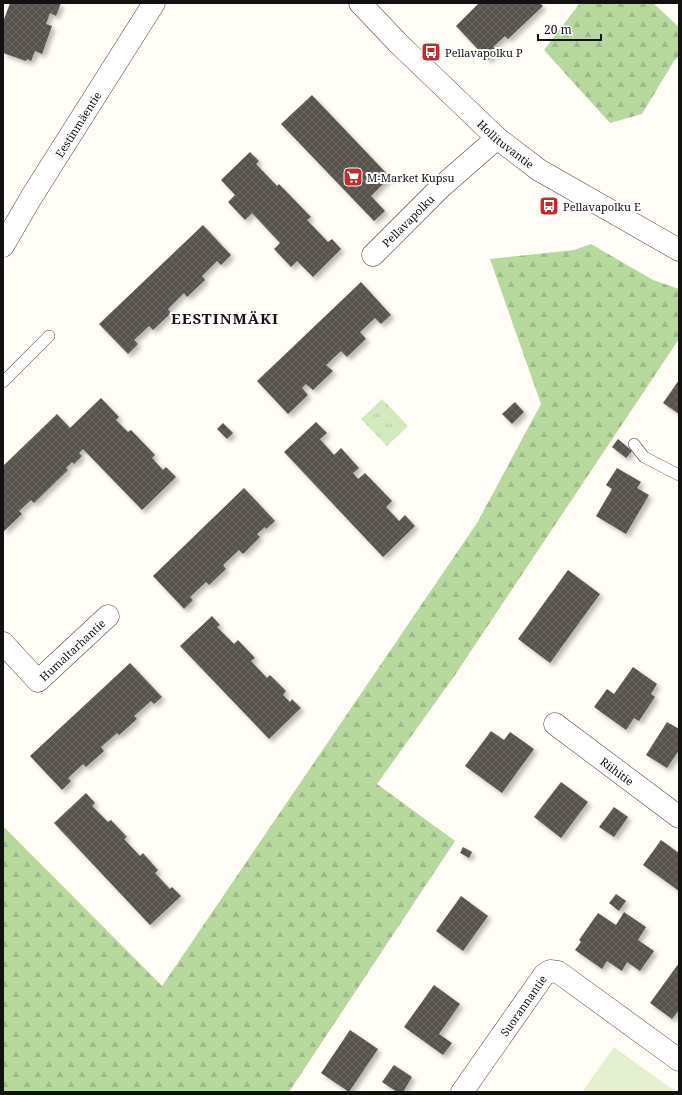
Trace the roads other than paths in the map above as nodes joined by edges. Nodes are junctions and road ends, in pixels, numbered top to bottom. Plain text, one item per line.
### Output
1 (154, 3) edge
2 (360, 3) edge
3 (497, 138) junction
4 (3, 246) edge
5 (679, 250) edge
6 (373, 255) dead end
7 (49, 336) dead end
8 (3, 382) edge
9 (634, 444) dead end
10 (679, 475) edge
11 (108, 616) dead end
12 (3, 643) edge
13 (555, 724) dead end
14 (679, 817) edge
15 (679, 1060) edge
16 (462, 1092) edge

1 - 4 street, Eestinmäentie
2 - 3 street, Hollituvantie
3 - 5 street, Hollituvantie
3 - 6 street, Pellavapolku
7 - 8 lane
9 - 10 lane
11 - 12 street, Humaltarhantie
13 - 14 street, Riihitie
15 - 16 street, Suorannantie

